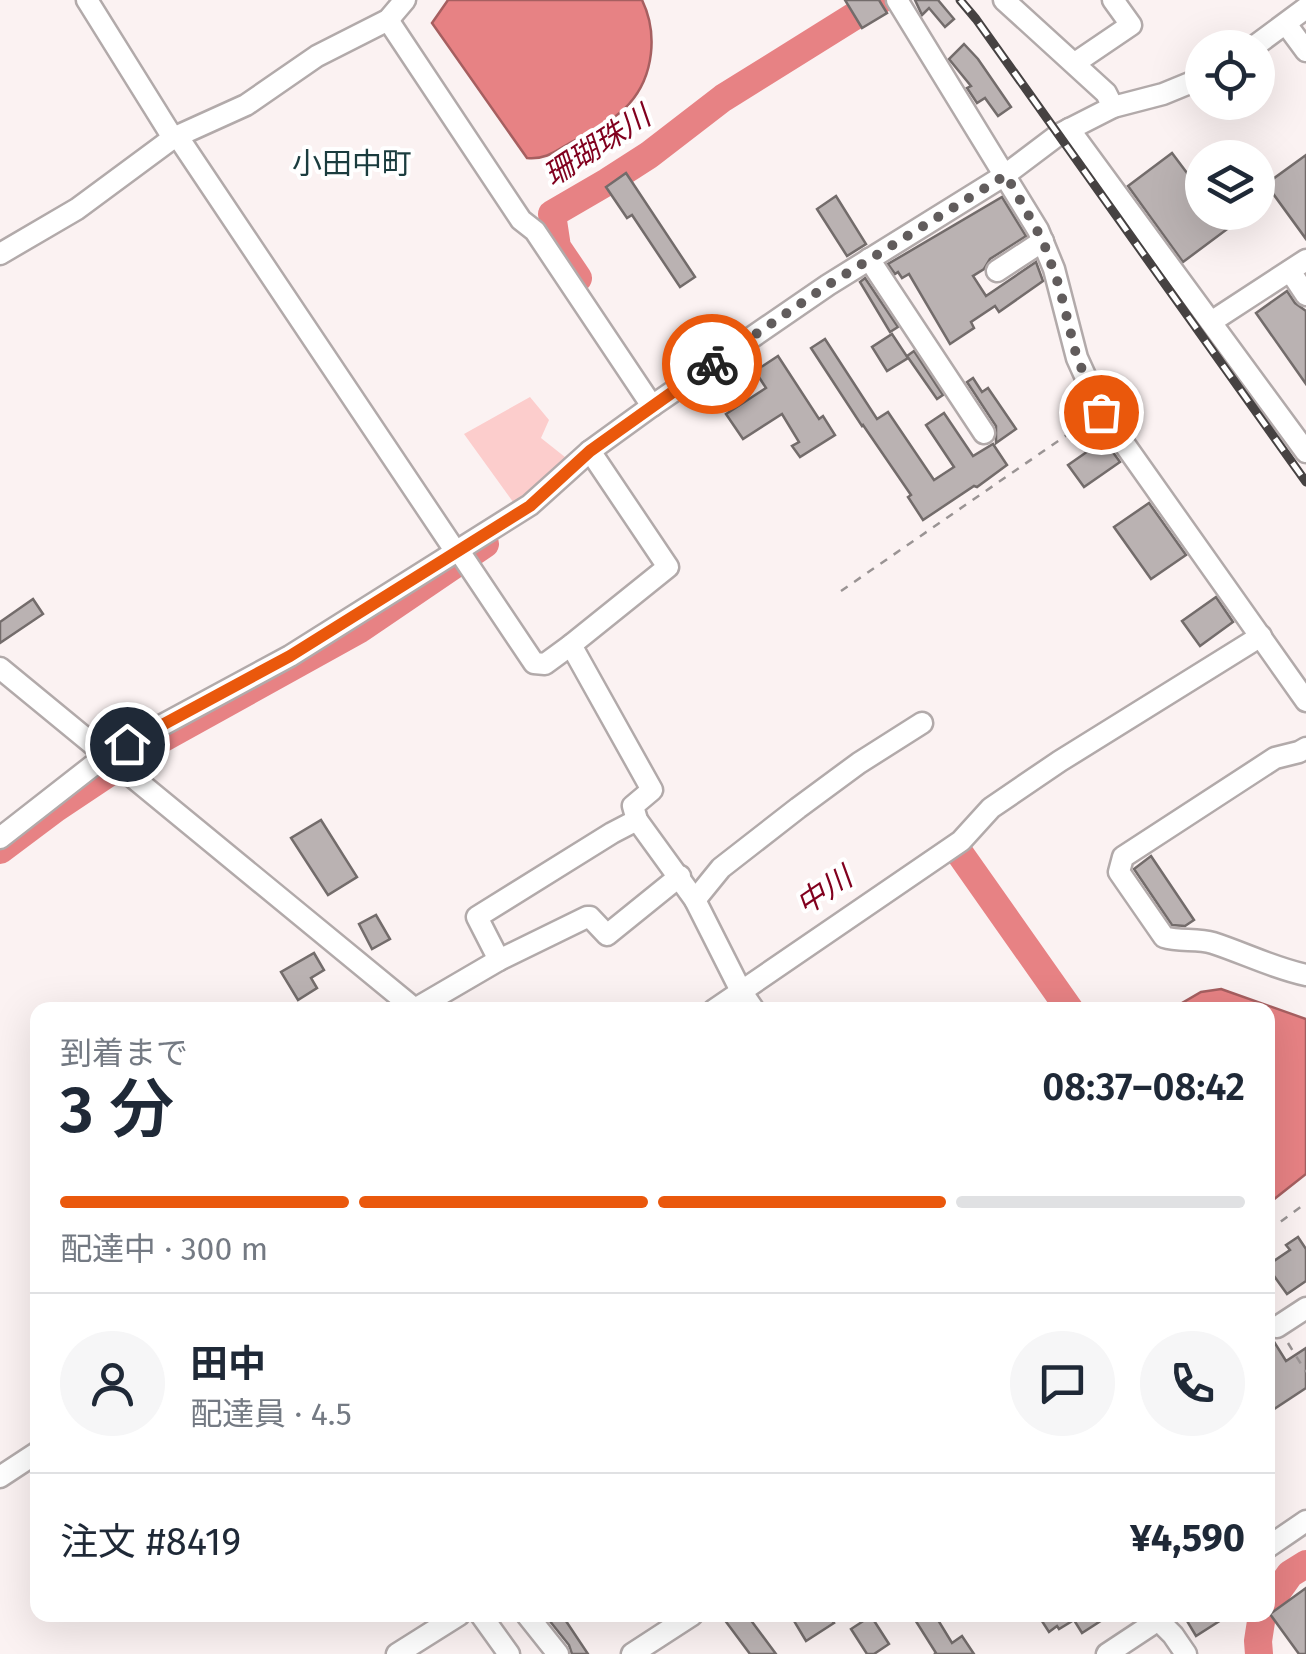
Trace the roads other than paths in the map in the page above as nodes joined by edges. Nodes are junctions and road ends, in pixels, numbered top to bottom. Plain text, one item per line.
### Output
1 (87, 0) edge
2 (405, 0) edge
3 (897, 0) edge
4 (1004, 0) edge
5 (1113, 0) edge
6 (1306, 8) edge
7 (388, 20) junction
8 (1286, 24) junction
9 (1275, 32) edge
10 (1306, 51) edge
11 (1074, 63) junction
12 (1185, 85) edge
13 (1113, 107) junction
14 (1069, 128) junction
15 (176, 138) junction
16 (1006, 175) junction
17 (1043, 241) junction
18 (0, 254) edge
19 (869, 260) junction
20 (1298, 265) edge
21 (997, 271) dead end
22 (1306, 294) edge
23 (1210, 322) junction
24 (652, 406) junction
25 (984, 433) dead end
26 (590, 451) junction
27 (1306, 452) edge
28 (458, 551) junction
29 (1261, 636) junction
30 (572, 645) junction
31 (0, 668) edge
32 (1306, 701) edge
33 (922, 722) dead end
34 (1306, 748) edge
35 (105, 756) junction
36 (637, 820) junction
37 (0, 838) edge
38 (680, 876) junction
39 (695, 900) junction
40 (499, 960) junction
41 (1306, 975) edge
42 (741, 991) junction
43 (406, 1002) edge
44 (429, 1002) edge
45 (725, 1002) edge
46 (749, 1002) edge
47 (1306, 1308) edge
48 (1278, 1327) dead end
49 (30, 1457) edge
50 (0, 1477) edge
51 (1306, 1521) edge
52 (1275, 1542) edge
53 (448, 1622) edge
54 (486, 1622) edge
55 (533, 1622) edge
56 (681, 1622) edge
57 (1152, 1622) edge
58 (1163, 1622) edge
59 (397, 1654) edge
60 (510, 1654) edge
61 (558, 1654) edge
62 (632, 1654) edge
63 (1107, 1654) edge
64 (1186, 1654) edge

1 - 15 street
2 - 7 street
3 - 16 street
4 - 11 street
5 - 11 street
6 - 8 street
7 - 15 street
7 - 24 street
8 - 9 street
8 - 10 street
11 - 13 street
12 - 13 street
13 - 14 street
14 - 16 street
14 - 23 street
15 - 18 street
15 - 28 street
16 - 17 street
16 - 19 street
17 - 21 street
17 - 29 street
19 - 24 street
19 - 25 street
20 - 22 street
20 - 23 street
23 - 27 street
24 - 26 street
26 - 28 street
26 - 30 street
28 - 30 street
28 - 35 street
29 - 32 street
29 - 42 street
30 - 36 street
31 - 35 street
33 - 39 street
34 - 41 street
35 - 37 street
35 - 43 street
36 - 38 street
36 - 40 street
38 - 39 street
38 - 40 street
39 - 42 street
40 - 44 street
42 - 45 street
42 - 46 street
47 - 48 street
49 - 50 street
51 - 52 street
53 - 59 street
54 - 60 street
55 - 61 street
56 - 62 street
57 - 63 street
58 - 64 street

